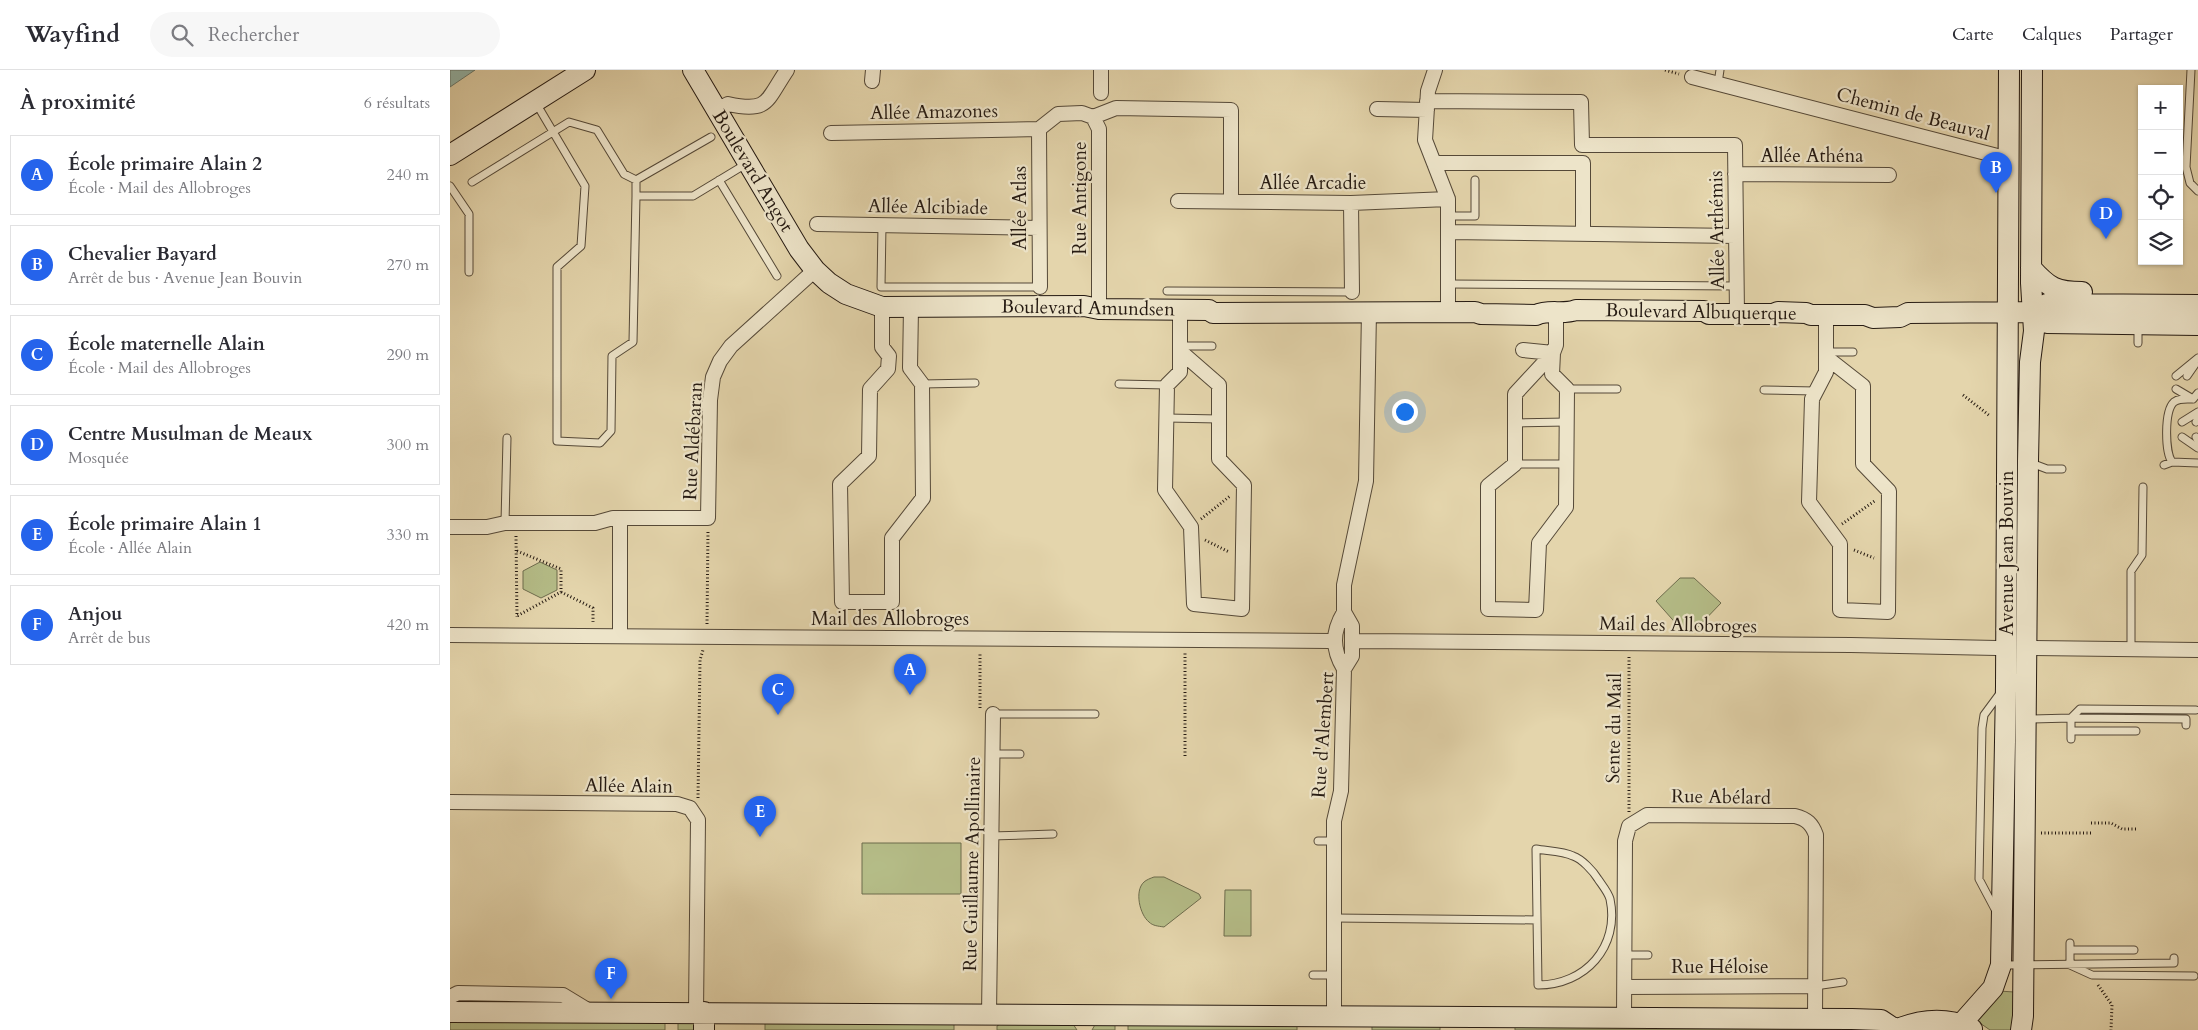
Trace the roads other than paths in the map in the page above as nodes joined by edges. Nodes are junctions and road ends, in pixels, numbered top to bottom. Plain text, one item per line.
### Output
1 (585, 70) edge
2 (693, 70) edge
3 (787, 70) edge
4 (1102, 70) edge
5 (1435, 70) edge
6 (2009, 70) edge
7 (2032, 70) edge
8 (2191, 70) edge
9 (1692, 77) dead end
10 (1719, 77) edge
11 (1101, 93) dead end
12 (535, 101) junction
13 (1427, 106) junction
14 (1377, 109) dead end
15 (717, 110) junction
16 (1093, 118) junction
17 (1039, 129) junction
18 (553, 131) junction
19 (831, 133) dead end
20 (711, 137) dead end
21 (450, 155) edge
22 (2009, 159) junction
23 (748, 162) junction
24 (1434, 163) junction
25 (1735, 174) junction
26 (1889, 175) dead end
27 (636, 180) junction
28 (719, 180) junction
29 (1475, 180) dead end
30 (472, 182) dead end
31 (450, 186) edge
32 (2198, 191) edge
33 (636, 196) junction
34 (1448, 199) junction
35 (1178, 201) dead end
36 (1231, 202) junction
37 (1351, 203) junction
38 (1448, 216) junction
39 (817, 224) dead end
40 (882, 225) junction
41 (1039, 228) junction
42 (1448, 232) junction
43 (1583, 234) junction
44 (1736, 236) junction
45 (2031, 268) junction
46 (816, 270) junction
47 (469, 272) dead end
48 (777, 276) dead end
49 (1449, 284) junction
50 (1736, 286) junction
51 (1040, 287) joint
52 (1167, 291) dead end
53 (1352, 292) joint
54 (2198, 296) edge
55 (2198, 305) edge
56 (882, 307) junction
57 (911, 308) junction
58 (1099, 309) junction
59 (1180, 310) junction
60 (1369, 311) junction
61 (1448, 312) junction
62 (1556, 312) junction
63 (2007, 312) junction
64 (2033, 312) junction
65 (1737, 314) junction
66 (1826, 315) junction
67 (2198, 325) edge
68 (1212, 346) dead end
69 (1180, 349) junction
70 (1523, 350) dead end
71 (1853, 352) dead end
72 (1553, 353) junction
73 (1826, 354) junction
74 (2198, 359) edge
75 (2176, 376) dead end
76 (2187, 376) dead end
77 (974, 383) dead end
78 (922, 384) junction
79 (1119, 384) dead end
80 (1167, 385) junction
81 (1567, 389) junction
82 (1617, 389) dead end
83 (2176, 389) dead end
84 (2187, 389) dead end
85 (1764, 390) dead end
86 (1815, 391) junction
87 (2196, 396) edge
88 (2198, 412) edge
89 (1167, 418) junction
90 (1219, 419) junction
91 (1567, 422) junction
92 (2182, 422) dead end
93 (1515, 423) junction
94 (2182, 437) dead end
95 (507, 438) dead end
96 (2198, 448) edge
97 (2028, 462) junction
98 (2198, 463) edge
99 (1515, 464) junction
100 (1566, 464) junction
101 (2062, 469) dead end
102 (2143, 486) dead end
103 (620, 518) junction
104 (511, 523) junction
105 (450, 527) edge
106 (450, 634) edge
107 (620, 636) junction
108 (1330, 641) dead end
109 (1358, 642) dead end
110 (1997, 648) dead end
111 (2034, 648) dead end
112 (2131, 649) junction
113 (2198, 650) edge
114 (2006, 686) junction
115 (2196, 710) dead end
116 (986, 714) joint
117 (1094, 714) dead end
118 (2071, 718) junction
119 (2015, 719) junction
120 (2186, 725) dead end
121 (2071, 731) junction
122 (2136, 731) dead end
123 (2071, 739) dead end
124 (992, 754) junction
125 (1020, 754) dead end
126 (450, 802) edge
127 (1053, 834) dead end
128 (990, 836) junction
129 (1318, 840) dead end
130 (1334, 841) junction
131 (1334, 918) junction
132 (1537, 920) junction
133 (2003, 924) junction
134 (2134, 950) dead end
135 (1625, 955) junction
136 (1648, 955) dead end
137 (2174, 958) dead end
138 (2001, 965) junction
139 (2023, 965) junction
140 (2070, 965) junction
141 (1313, 975) dead end
142 (1334, 975) junction
143 (2194, 976) dead end
144 (1843, 982) dead end
145 (1625, 986) junction
146 (1815, 986) junction
147 (450, 997) edge
148 (450, 1012) edge
149 (591, 1012) junction
150 (701, 1018) edge
151 (1624, 1018) junction
152 (1815, 1019) junction
153 (731, 1021) edge
154 (989, 1022) edge
155 (1085, 1022) edge
156 (1334, 1024) edge
157 (1476, 1024) edge
158 (1968, 1027) edge
159 (1896, 1030) edge
160 (2021, 1030) edge

1 - 12 street
2 - 15 street, Boulevard Angot
3 - 15 street
4 - 11 street
5 - 13 street
6 - 22 street, Avenue Jean Bouvin
7 - 45 street, Avenue Jean Bouvin
8 - 32 lane
9 - 10 street, Chemin de Beauval
10 - 22 street, Chemin de Beauval
12 - 18 lane
12 - 21 street
13 - 14 street
13 - 24 street
13 - 25 street, Allée Arthémis
15 - 23 street, Boulevard Angot
16 - 17 street, Rue Antigone
16 - 36 street
16 - 58 street, Rue Antigone
17 - 19 street, Allée Amazones
17 - 41 street, Allée Atlas
18 - 27 lane
18 - 30 lane
18 - 33 lane
20 - 27 lane
22 - 63 street, Avenue Jean Bouvin
23 - 28 lane
23 - 46 street, Boulevard Angot
24 - 34 street
24 - 43 street
25 - 26 street, Allée Athéna
25 - 44 street, Allée Arthémis
27 - 33 lane
28 - 33 lane
28 - 48 lane
29 - 38 lane
31 - 47 lane
34 - 37 street, Allée Arcadie
34 - 38 street
35 - 36 street, Allée Arcadie
36 - 37 street, Allée Arcadie
37 - 53 street
38 - 42 street
39 - 40 street, Allée Alcibiade
40 - 41 street, Allée Alcibiade
40 - 51 lane
41 - 51 street, Allée Atlas
42 - 43 street
42 - 49 street
43 - 44 street
44 - 50 street, Allée Arthémis
45 - 54 street
45 - 64 street, Avenue Jean Bouvin
46 - 56 street, Boulevard Amundsen
46 - 103 street, Rue Aldébaran
49 - 50 lane
49 - 61 street
50 - 65 street, Allée Arthémis
52 - 53 lane
55 - 64 street
56 - 57 street, Boulevard Amundsen
56 - 78 street
57 - 58 street, Boulevard Amundsen
57 - 78 street
58 - 59 street, Boulevard Amundsen
59 - 60 street, Boulevard Amundsen
59 - 69 street
60 - 61 street, Boulevard Albuquerque
60 - 130 street, Rue d'Alembert
61 - 62 street, Boulevard Albuquerque
62 - 65 street, Boulevard Albuquerque
62 - 72 street
63 - 64 street, Boulevard Albuquerque
63 - 66 street, Boulevard Albuquerque
63 - 114 street, Avenue Jean Bouvin
64 - 67 street
64 - 97 street, Avenue Jean Bouvin
65 - 66 street, Boulevard Albuquerque
66 - 73 street
68 - 69 lane
69 - 80 street
69 - 90 street
70 - 72 street
71 - 73 lane
72 - 81 street
72 - 93 street
73 - 86 street
73 - 86 street
74 - 75 lane
74 - 76 lane
77 - 78 lane
79 - 80 lane
80 - 89 street
81 - 82 lane
81 - 91 street
83 - 87 lane
84 - 87 lane
85 - 86 lane
87 - 98 lane
88 - 92 lane
89 - 90 lane
89 - 90 street
91 - 93 lane
91 - 100 street
93 - 99 street
94 - 96 lane
95 - 104 lane
97 - 101 lane
97 - 119 street, Avenue Jean Bouvin
99 - 100 lane
99 - 100 street
102 - 112 lane
103 - 104 street, Rue Aldébaran
103 - 107 street
104 - 105 street, Rue Aldébaran
106 - 107 street, Mail des Allobroges
107 - 108 street, Mail des Allobroges
109 - 110 street, Mail des Allobroges
111 - 112 street
112 - 113 street
114 - 119 street, Avenue Jean Bouvin
114 - 133 lane
115 - 118 lane
116 - 117 lane
116 - 124 street, Rue Guillaume Apollinaire
118 - 119 lane
118 - 120 lane
118 - 121 lane
119 - 133 street, Avenue Jean Bouvin
119 - 139 street, Avenue Jean Bouvin
121 - 122 lane
121 - 123 lane
124 - 125 lane
124 - 128 street, Rue Guillaume Apollinaire
126 - 150 street, Allée Alain
127 - 128 lane
128 - 154 street, Rue Guillaume Apollinaire
129 - 130 lane
130 - 131 street, Rue d'Alembert
131 - 132 lane
131 - 142 street, Rue d'Alembert
132 - 132 lane
133 - 138 street, Avenue Jean Bouvin
134 - 140 lane
135 - 136 lane
135 - 145 street, Rue Abélard
135 - 146 street, Rue Abélard
137 - 140 lane
138 - 139 lane
138 - 158 street, Avenue Jean Bouvin
139 - 140 lane
139 - 160 street, Avenue Jean Bouvin
140 - 143 lane
141 - 142 lane
142 - 156 street, Rue d'Alembert
144 - 146 lane
145 - 146 street, Rue Héloise
145 - 151 street, Rue Abélard
146 - 152 street, Rue Abélard
147 - 149 street
148 - 149 street
149 - 150 street
150 - 153 street
151 - 152 street
151 - 157 street
152 - 159 street
153 - 154 street
154 - 155 street
155 - 156 street
156 - 157 street
158 - 159 street

